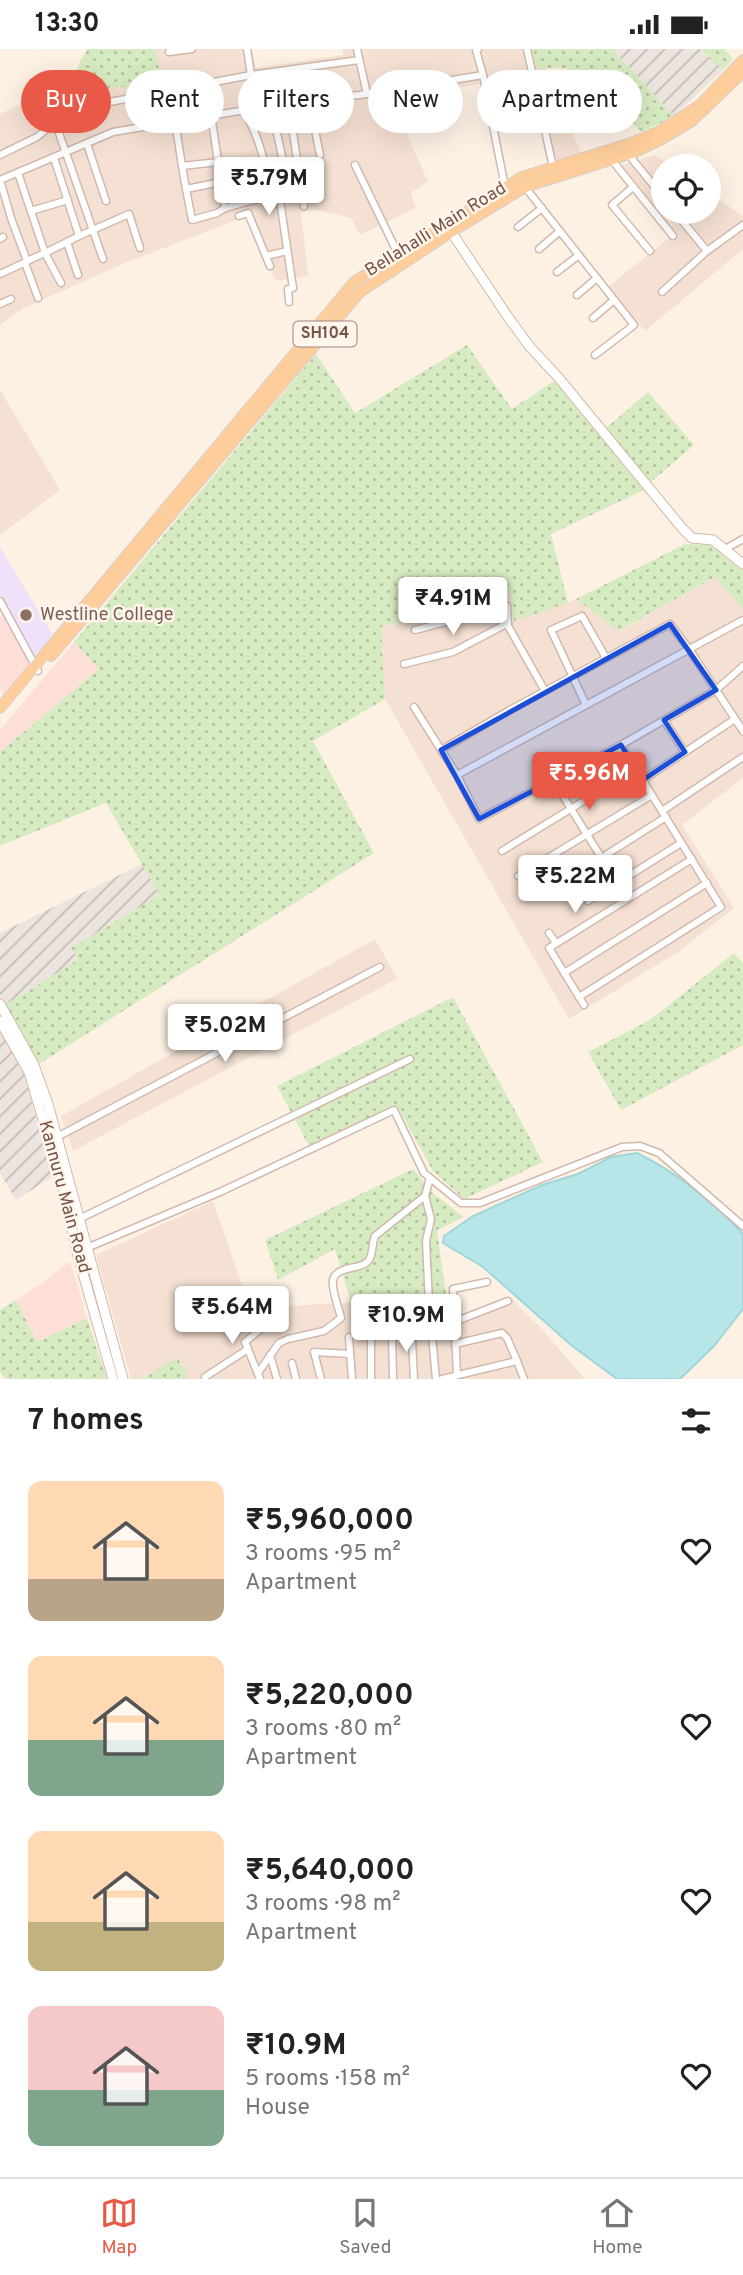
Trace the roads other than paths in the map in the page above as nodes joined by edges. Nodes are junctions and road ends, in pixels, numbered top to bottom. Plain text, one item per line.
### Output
1 (192, 49) edge
2 (247, 49) edge
3 (357, 49) edge
4 (478, 49) edge
5 (527, 49) edge
6 (169, 52) dead end
7 (359, 60) junction
8 (743, 61) edge
9 (250, 70) edge
10 (287, 70) edge
11 (482, 70) edge
12 (743, 72) edge
13 (477, 76) edge
14 (238, 77) edge
15 (367, 94) junction
16 (354, 95) edge
17 (111, 102) edge
18 (125, 130) edge
19 (42, 133) edge
20 (58, 133) edge
21 (177, 133) edge
22 (214, 133) edge
23 (254, 133) edge
24 (277, 133) edge
25 (293, 133) edge
26 (316, 133) edge
27 (494, 133) edge
28 (87, 144) junction
29 (65, 154) junction
30 (628, 154) junction
31 (0, 155) edge
32 (320, 155) dead end
33 (54, 158) junction
34 (611, 159) junction
35 (218, 162) junction
36 (264, 162) junction
37 (355, 165) dead end
38 (182, 166) junction
39 (553, 167) junction
40 (18, 173) junction
41 (221, 181) junction
42 (651, 182) edge
43 (237, 186) dead end
44 (505, 187) junction
45 (525, 187) junction
46 (633, 187) junction
47 (186, 189) junction
48 (302, 191) junction
49 (290, 193) junction
50 (276, 195) junction
51 (68, 200) junction
52 (106, 201) dead end
53 (304, 206) dead end
54 (225, 208) junction
55 (542, 208) junction
56 (31, 211) junction
57 (239, 216) dead end
58 (685, 224) edge
59 (743, 225) edge
60 (448, 227) junction
61 (518, 227) dead end
62 (93, 229) junction
63 (560, 231) junction
64 (79, 236) junction
65 (673, 236) dead end
66 (67, 242) junction
67 (140, 248) dead end
68 (539, 249) dead end
69 (287, 251) junction
70 (650, 251) dead end
71 (707, 251) junction
72 (45, 253) junction
73 (398, 254) junction
74 (579, 255) junction
75 (266, 256) junction
76 (103, 259) dead end
77 (26, 262) junction
78 (270, 266) dead end
79 (557, 272) dead end
80 (0, 274) edge
81 (78, 275) dead end
82 (597, 278) junction
83 (61, 283) dead end
84 (662, 292) dead end
85 (577, 295) dead end
86 (38, 298) dead end
87 (11, 299) dead end
88 (614, 300) junction
89 (289, 302) dead end
90 (0, 305) edge
91 (593, 318) dead end
92 (596, 355) dead end
93 (743, 539) edge
94 (725, 549) junction
95 (743, 564) edge
96 (0, 601) edge
97 (3, 612) edge
98 (743, 620) edge
99 (508, 623) junction
100 (415, 630) dead end
101 (690, 649) junction
102 (606, 658) junction
103 (404, 664) dead end
104 (743, 666) edge
105 (37, 669) junction
106 (573, 676) junction
107 (716, 690) junction
108 (545, 691) junction
109 (586, 705) junction
110 (414, 707) dead end
111 (0, 708) edge
112 (0, 717) edge
113 (735, 719) junction
114 (664, 720) junction
115 (743, 731) edge
116 (621, 745) junction
117 (441, 750) junction
118 (685, 752) junction
119 (743, 757) edge
120 (636, 769) junction
121 (457, 775) junction
122 (553, 780) junction
123 (643, 781) junction
124 (652, 795) junction
125 (572, 809) junction
126 (664, 814) junction
127 (587, 834) junction
128 (678, 845) dead end
129 (502, 851) dead end
130 (601, 857) junction
131 (692, 859) junction
132 (518, 876) dead end
133 (619, 882) junction
134 (707, 883) junction
135 (541, 895) dead end
136 (588, 901) dead end
137 (549, 933) dead end
138 (556, 943) junction
139 (380, 967) dead end
140 (564, 973) junction
141 (579, 997) junction
142 (0, 1004) edge
143 (584, 1005) dead end
144 (0, 1021) edge
145 (410, 1059) dead end
146 (57, 1137) junction
147 (430, 1178) junction
148 (425, 1196) junction
149 (79, 1219) junction
150 (743, 1226) edge
151 (87, 1248) junction
152 (77, 1252) junction
153 (487, 1282) dead end
154 (508, 1301) dead end
155 (454, 1322) junction
156 (263, 1327) dead end
157 (392, 1331) dead end
158 (371, 1336) dead end
159 (349, 1338) dead end
160 (411, 1340) dead end
161 (455, 1343) junction
162 (248, 1349) junction
163 (350, 1354) junction
164 (270, 1355) junction
165 (517, 1361) junction
166 (292, 1363) dead end
167 (457, 1375) junction
168 (259, 1376) edge
169 (205, 1377) dead end
170 (113, 1379) edge
171 (123, 1379) edge
172 (277, 1379) edge
173 (296, 1379) edge
174 (321, 1379) edge
175 (352, 1379) edge
176 (370, 1379) edge
177 (393, 1379) edge
178 (414, 1379) edge
179 (436, 1379) edge
180 (442, 1379) edge
181 (524, 1379) edge

1 - 6 street
2 - 9 street
3 - 7 street
4 - 11 street
5 - 39 street
7 - 10 street
7 - 15 street
8 - 39 main road, Bellahalli Main Road / SH104
12 - 30 main road, Bellahalli Main Road / SH104
13 - 15 street
14 - 17 street
15 - 16 street
18 - 28 street
19 - 31 street
20 - 29 street
21 - 38 street
22 - 35 street
23 - 36 street
24 - 49 street
25 - 48 street
26 - 32 street
27 - 44 street
28 - 29 street
28 - 52 street
29 - 33 street
29 - 62 street
30 - 34 main road, Bellahalli Main Road / SH104
30 - 42 street
33 - 40 street
33 - 51 street
34 - 45 main road, Bellahalli Main Road / SH104
34 - 46 street
35 - 38 street
35 - 41 street
36 - 43 street
36 - 50 street
37 - 73 street
38 - 47 street
39 - 44 main road, Bellahalli Main Road / SH104
40 - 56 street
40 - 77 street
41 - 47 street
41 - 54 street
44 - 60 main road, Bellahalli Main Road / SH104
45 - 55 street
45 - 60 main road, Bellahalli Main Road / SH104
46 - 65 street
46 - 70 street
47 - 54 street
48 - 49 street
48 - 53 street
49 - 50 street
50 - 54 street
50 - 69 street
51 - 56 street
51 - 64 street
55 - 61 street
55 - 63 street
56 - 72 street
57 - 75 street
58 - 71 street
59 - 71 street
60 - 73 main road, Bellahalli Main Road / SH104
60 - 94 main road
60 - 105 main road, Bellahalli Main Road / SH104
62 - 64 street
62 - 67 street
62 - 76 street
63 - 68 street
63 - 74 street
64 - 66 street
66 - 72 street
66 - 81 street
69 - 75 street
69 - 89 street
71 - 84 street
72 - 77 street
72 - 83 street
73 - 105 main road, Bellahalli Main Road / SH104
74 - 79 street
74 - 82 street
75 - 78 street
77 - 80 street
77 - 86 street
82 - 85 street
82 - 88 street
87 - 90 street
88 - 91 street
88 - 92 street
93 - 94 street
94 - 95 main road
96 - 97 street
97 - 105 street
98 - 101 street
99 - 100 street
99 - 103 street
99 - 108 street
101 - 102 street
101 - 107 street
101 - 109 street
102 - 106 street
102 - 106 street
104 - 107 street
105 - 111 main road, Bellahalli Main Road / SH104
105 - 112 main road, Bellahalli Main Road / SH104
106 - 108 street
106 - 109 street
107 - 113 street
107 - 114 street
108 - 117 street
109 - 121 street
110 - 117 street
113 - 115 street
113 - 118 street
114 - 116 street
114 - 118 street
116 - 120 street
116 - 122 street
117 - 121 street
118 - 123 street
119 - 126 street
120 - 123 street
120 - 125 street
121 - 122 street
122 - 125 street
123 - 124 street
124 - 126 street
124 - 127 street
125 - 127 street
125 - 129 street
126 - 130 street
126 - 131 street
127 - 130 street
127 - 132 street
128 - 133 street
130 - 133 street
130 - 135 street
131 - 134 street
131 - 138 street
133 - 136 street
134 - 140 street
134 - 141 street
137 - 138 street
138 - 140 street
139 - 146 street
140 - 141 street
141 - 143 street
142 - 146 main road
144 - 152 main road, Kannuru Main Road
145 - 149 street
146 - 149 main road
147 - 148 street
147 - 150 street
147 - 151 street
148 - 164 street
148 - 179 street
149 - 151 main road
151 - 152 street
151 - 171 main road
152 - 170 main road, Kannuru Main Road
153 - 155 street
154 - 155 street
155 - 161 street
156 - 162 street
157 - 177 street
158 - 176 street
159 - 163 street
160 - 178 street
161 - 165 street
161 - 167 street
162 - 168 street
162 - 169 street
163 - 174 street
163 - 175 street
164 - 168 street
164 - 172 street
165 - 167 street
165 - 181 street
166 - 173 street
167 - 180 street

